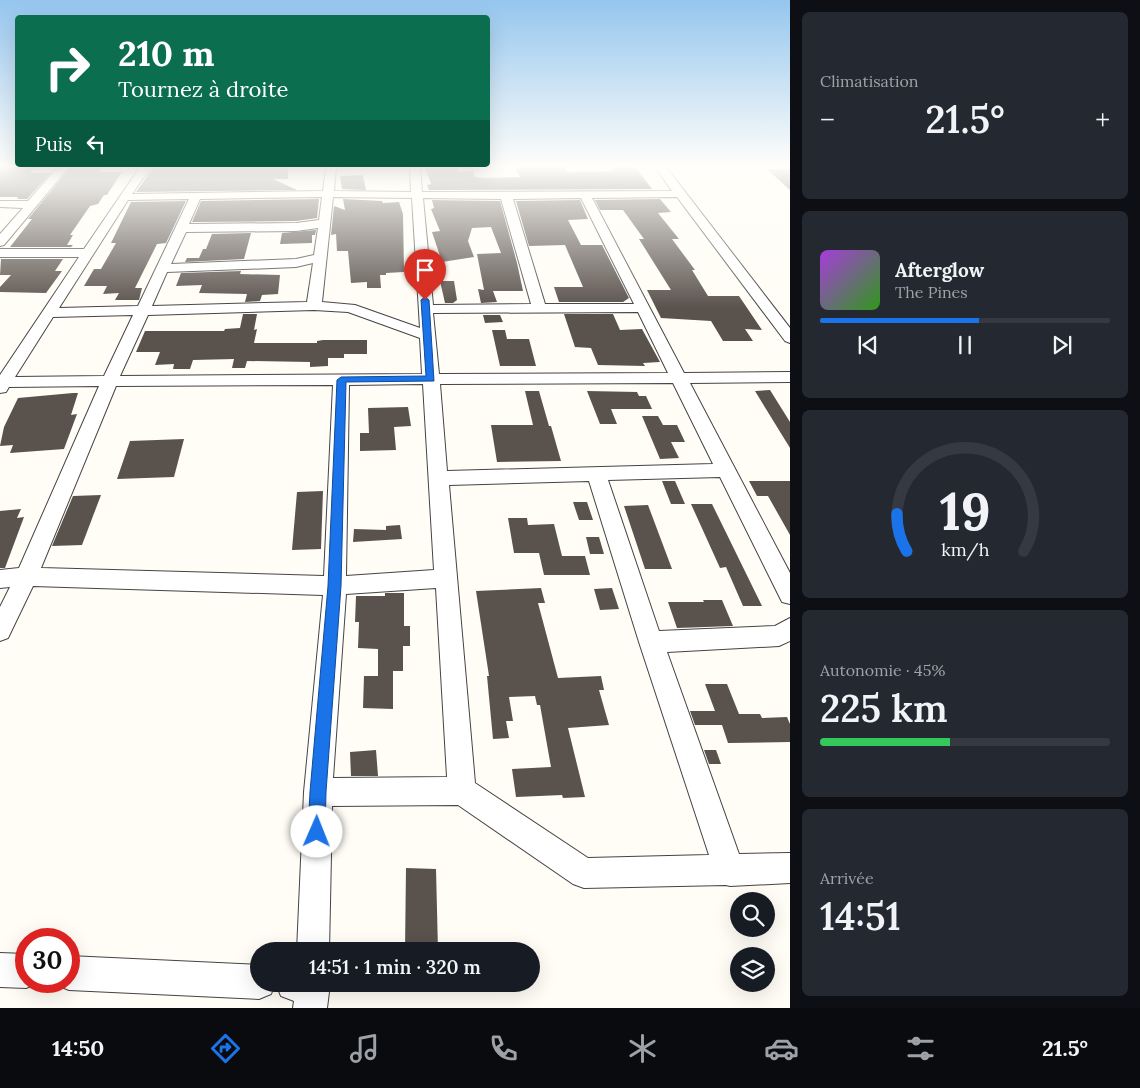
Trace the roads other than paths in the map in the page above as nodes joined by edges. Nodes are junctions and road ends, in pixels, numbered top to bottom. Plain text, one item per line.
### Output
1 (24, 214) edge
2 (113, 214) edge
3 (188, 214) edge
4 (325, 214) edge
5 (419, 214) edge
6 (511, 214) edge
7 (595, 214) edge
8 (695, 214) edge
9 (324, 223) junction
10 (182, 228) junction
11 (0, 242) edge
12 (0, 253) edge
13 (88, 253) junction
14 (320, 258) junction
15 (164, 268) junction
16 (314, 306) junction
17 (539, 307) junction
18 (643, 308) junction
19 (426, 309) junction
20 (142, 310) junction
21 (48, 313) junction
22 (428, 336) junction
23 (790, 338) edge
24 (790, 377) edge
25 (679, 378) junction
26 (431, 379) junction
27 (341, 380) junction
28 (110, 381) junction
29 (2, 384) edge
30 (726, 470) junction
31 (596, 474) junction
32 (438, 478) junction
33 (26, 577) junction
34 (0, 578) edge
35 (446, 578) junction
36 (335, 586) junction
37 (790, 595) edge
38 (790, 628) edge
39 (0, 631) edge
40 (651, 642) junction
41 (462, 791) junction
42 (318, 792) junction
43 (790, 868) edge
44 (730, 871) junction
45 (314, 942) edge
46 (0, 970) edge
47 (15, 971) edge
48 (80, 974) edge
49 (250, 982) edge

1 - 11 street
2 - 13 street
3 - 10 street
4 - 9 street
5 - 19 street
6 - 17 street
7 - 18 street
8 - 23 street
9 - 10 street
9 - 14 street
10 - 15 street
12 - 13 street
13 - 21 street
14 - 15 street
14 - 16 street
15 - 20 street
16 - 20 street
16 - 22 street
17 - 18 street
17 - 19 street
18 - 25 street
19 - 22 street
20 - 21 street
20 - 28 street
21 - 29 street
22 - 26 street
24 - 25 street
25 - 26 street
25 - 30 street
26 - 27 street
26 - 32 street
27 - 28 street
27 - 36 street
28 - 29 street
28 - 33 street
30 - 31 street
30 - 37 street
31 - 32 street
31 - 40 street
32 - 35 street
33 - 34 street
33 - 36 street
33 - 39 street
35 - 36 street
35 - 41 street
36 - 42 street
38 - 40 street
40 - 44 street
41 - 42 street
41 - 44 street
42 - 45 street
43 - 44 street
46 - 47 street
48 - 49 street

